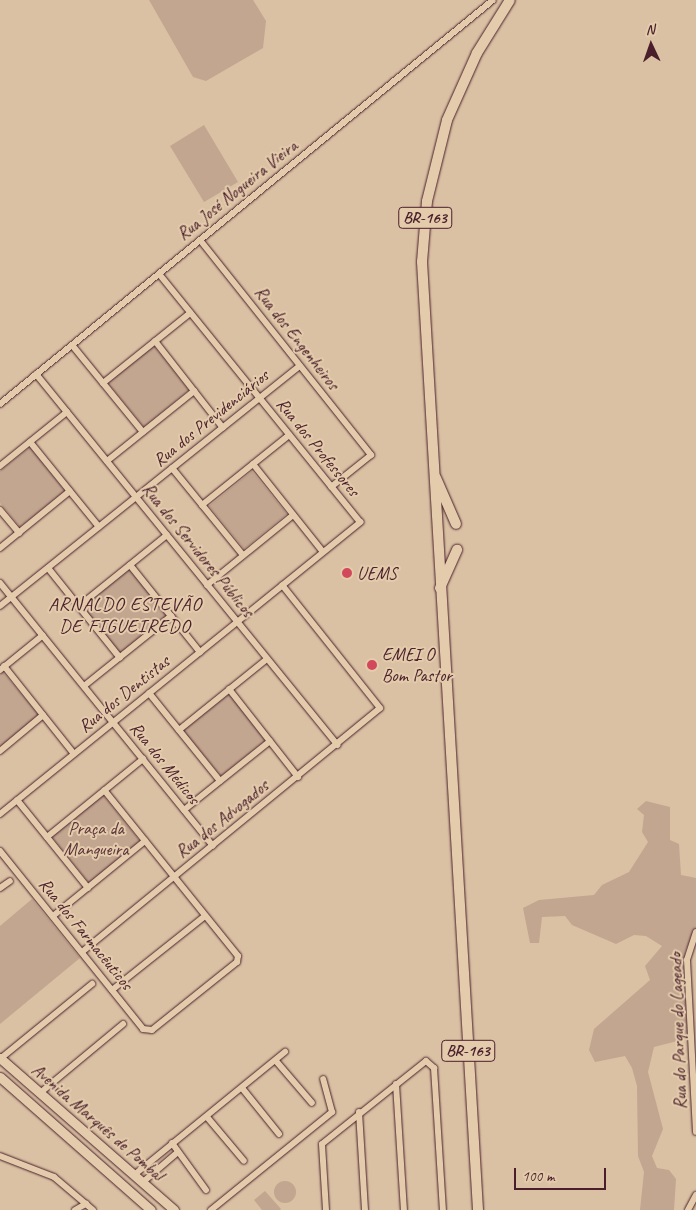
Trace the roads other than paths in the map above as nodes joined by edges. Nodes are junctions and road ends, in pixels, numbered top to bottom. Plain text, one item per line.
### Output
1 (494, 0) edge
2 (510, 0) edge
3 (200, 240) junction
4 (159, 274) junction
5 (190, 313) junction
6 (155, 341) junction
7 (72, 344) junction
8 (300, 366) junction
9 (36, 374) junction
10 (103, 383) junction
11 (194, 390) junction
12 (260, 399) junction
13 (0, 404) edge
14 (67, 412) junction
15 (223, 428) junction
16 (143, 432) junction
17 (289, 435) junction
18 (30, 442) junction
19 (430, 455) junction
20 (107, 461) junction
21 (253, 464) junction
22 (0, 466) edge
23 (172, 468) junction
24 (331, 487) junction
25 (70, 491) junction
26 (136, 497) junction
27 (202, 505) junction
28 (0, 510) edge
29 (293, 515) junction
30 (360, 522) joint
31 (456, 524) dead end
32 (99, 527) junction
33 (19, 533) junction
34 (167, 535) junction
35 (0, 548) edge
36 (457, 550) dead end
37 (323, 552) junction
38 (243, 555) junction
39 (130, 565) junction
40 (48, 568) junction
41 (0, 583) edge
42 (207, 585) junction
43 (282, 585) junction
44 (440, 588) junction
45 (11, 597) junction
46 (0, 606) edge
47 (79, 606) junction
48 (171, 616) junction
49 (237, 622) junction
50 (42, 635) junction
51 (200, 652) junction
52 (120, 658) junction
53 (267, 659) junction
54 (2, 668) edge
55 (84, 686) junction
56 (229, 689) junction
57 (149, 693) junction
58 (44, 715) junction
59 (113, 722) junction
60 (178, 730) junction
61 (270, 741) junction
62 (337, 745) junction
63 (0, 751) edge
64 (74, 754) junction
65 (143, 759) junction
66 (298, 776) junction
67 (220, 781) junction
68 (104, 790) junction
69 (17, 800) junction
70 (184, 810) junction
71 (0, 814) edge
72 (47, 837) junction
73 (145, 841) junction
74 (213, 846) junction
75 (0, 851) edge
76 (174, 877) junction
77 (10, 881) dead end
78 (0, 888) edge
79 (88, 888) junction
80 (53, 916) junction
81 (205, 916) junction
82 (696, 932) edge
83 (82, 952) junction
84 (92, 984) dead end
85 (112, 990) junction
86 (124, 1024) dead end
87 (285, 1052) dead end
88 (0, 1058) edge
89 (276, 1061) junction
90 (0, 1077) edge
91 (323, 1078) dead end
92 (396, 1084) junction
93 (242, 1088) junction
94 (40, 1093) junction
95 (312, 1103) dead end
96 (359, 1112) junction
97 (207, 1117) junction
98 (79, 1128) junction
99 (696, 1132) edge
100 (279, 1134) dead end
101 (68, 1139) junction
102 (172, 1143) junction
103 (178, 1152) junction
104 (0, 1156) edge
105 (244, 1161) dead end
106 (119, 1162) junction
107 (108, 1173) junction
108 (134, 1175) junction
109 (143, 1182) junction
110 (206, 1190) dead end
111 (696, 1195) edge
112 (86, 1204) junction
113 (75, 1210) edge
114 (93, 1210) edge
115 (151, 1210) edge
116 (174, 1210) edge
117 (211, 1210) edge
118 (326, 1210) edge
119 (365, 1210) edge
120 (404, 1210) edge
121 (443, 1210) edge
122 (478, 1210) edge
123 (688, 1210) edge

1 - 3 street, Rua José Nogueira Vieira
2 - 19 highway, BR-163
3 - 4 street, Rua José Nogueira Vieira
3 - 8 street, Rua dos Engenheiros
4 - 5 street, Rua dos Professores
4 - 7 street, Rua José Nogueira Vieira
5 - 6 street
5 - 12 street, Rua dos Professores
6 - 10 street
6 - 11 street
7 - 9 street, Rua José Nogueira Vieira
7 - 10 street
8 - 12 street, Rua dos Previdenciários
8 - 24 street, Rua dos Engenheiros
9 - 13 street, Rua José Nogueira Vieira
9 - 14 street, Rua dos Servidores Públicos
10 - 16 street
11 - 15 street
11 - 16 street
12 - 15 street, Rua dos Previdenciários
12 - 17 street, Rua dos Professores
14 - 18 street
14 - 20 street, Rua dos Servidores Públicos
15 - 23 street, Rua dos Previdenciários
16 - 20 street
17 - 21 street
17 - 24 street, Rua dos Professores
18 - 22 street
18 - 25 street
19 - 31 highway
19 - 44 highway, BR-163
20 - 26 street, Rua dos Servidores Públicos
21 - 27 street
21 - 29 street
23 - 26 street, Rua dos Previdenciários
23 - 27 street
24 - 30 street, Rua dos Professores
25 - 32 street
25 - 33 street
26 - 32 street, Rua dos Previdenciários
26 - 34 street, Rua dos Servidores Públicos
27 - 38 street
28 - 33 street
29 - 37 street
29 - 38 street
30 - 37 street, Rua dos Dentistas
32 - 40 street, Rua dos Previdenciários
33 - 35 street
34 - 39 street
34 - 42 street, Rua dos Servidores Públicos
36 - 44 highway
37 - 43 street, Rua dos Dentistas
38 - 42 street
39 - 47 street
39 - 48 street
40 - 45 street, Rua dos Previdenciários
40 - 47 street
41 - 45 street, Rua dos Médicos
42 - 49 street, Rua dos Servidores Públicos
43 - 49 street, Rua dos Dentistas
43 - 62 street, Rua dos Advogados
44 - 122 highway, BR-163
45 - 46 street, Rua dos Previdenciários
45 - 50 street, Rua dos Médicos
47 - 52 street
48 - 51 street
48 - 52 street
49 - 51 street, Rua dos Dentistas
49 - 53 street, Rua dos Servidores Públicos
50 - 54 street
50 - 55 street, Rua dos Médicos
51 - 57 street, Rua dos Dentistas
52 - 55 street
53 - 56 street
53 - 62 street, Rua dos Servidores Públicos
54 - 58 street
55 - 59 street, Rua dos Médicos
56 - 60 street
56 - 61 street
57 - 59 street, Rua dos Dentistas
57 - 60 street
58 - 63 street
58 - 64 street
59 - 64 street, Rua dos Dentistas
59 - 65 street, Rua dos Médicos
60 - 67 street
61 - 66 street
61 - 67 street
62 - 66 street, Rua dos Advogados
64 - 69 street, Rua dos Dentistas
65 - 68 street
65 - 70 street, Rua dos Médicos
66 - 74 street, Rua dos Advogados
67 - 70 street
68 - 72 street
68 - 73 street
69 - 71 street, Rua dos Dentistas
69 - 72 street
70 - 74 street, Rua dos Médicos
72 - 79 street
73 - 76 street
73 - 79 street
74 - 76 street, Rua dos Advogados
75 - 80 street, Rua dos Farmacêuticos
76 - 81 street
76 - 83 street, Rua dos Advogados
77 - 78 street
79 - 80 street
80 - 83 street, Rua dos Farmacêuticos
81 - 85 street
81 - 85 street, Rua dos Farmacêuticos
82 - 99 street, Rua do Parque do Lageado
83 - 85 street, Rua dos Farmacêuticos
84 - 88 street
86 - 94 street
87 - 89 street
88 - 94 main road, Avenida Marquês de Pombal
89 - 93 street
89 - 95 street
90 - 101 main road, Avenida Marquês de Pombal
91 - 117 street
92 - 96 street
92 - 120 street
92 - 121 street
93 - 97 street
93 - 100 street
94 - 98 main road, Avenida Marquês de Pombal
96 - 118 street
96 - 119 street
97 - 102 street
97 - 105 street
98 - 101 main road
98 - 106 main road, Avenida Marquês de Pombal
101 - 107 main road, Avenida Marquês de Pombal
102 - 103 street
102 - 108 street
103 - 109 street
103 - 110 street
104 - 112 street
106 - 107 main road
106 - 108 main road, Avenida Marquês de Pombal
107 - 115 main road, Avenida Marquês de Pombal
108 - 109 main road, Avenida Marquês de Pombal
109 - 116 main road, Avenida Marquês de Pombal
111 - 123 street
112 - 113 street
112 - 114 street

